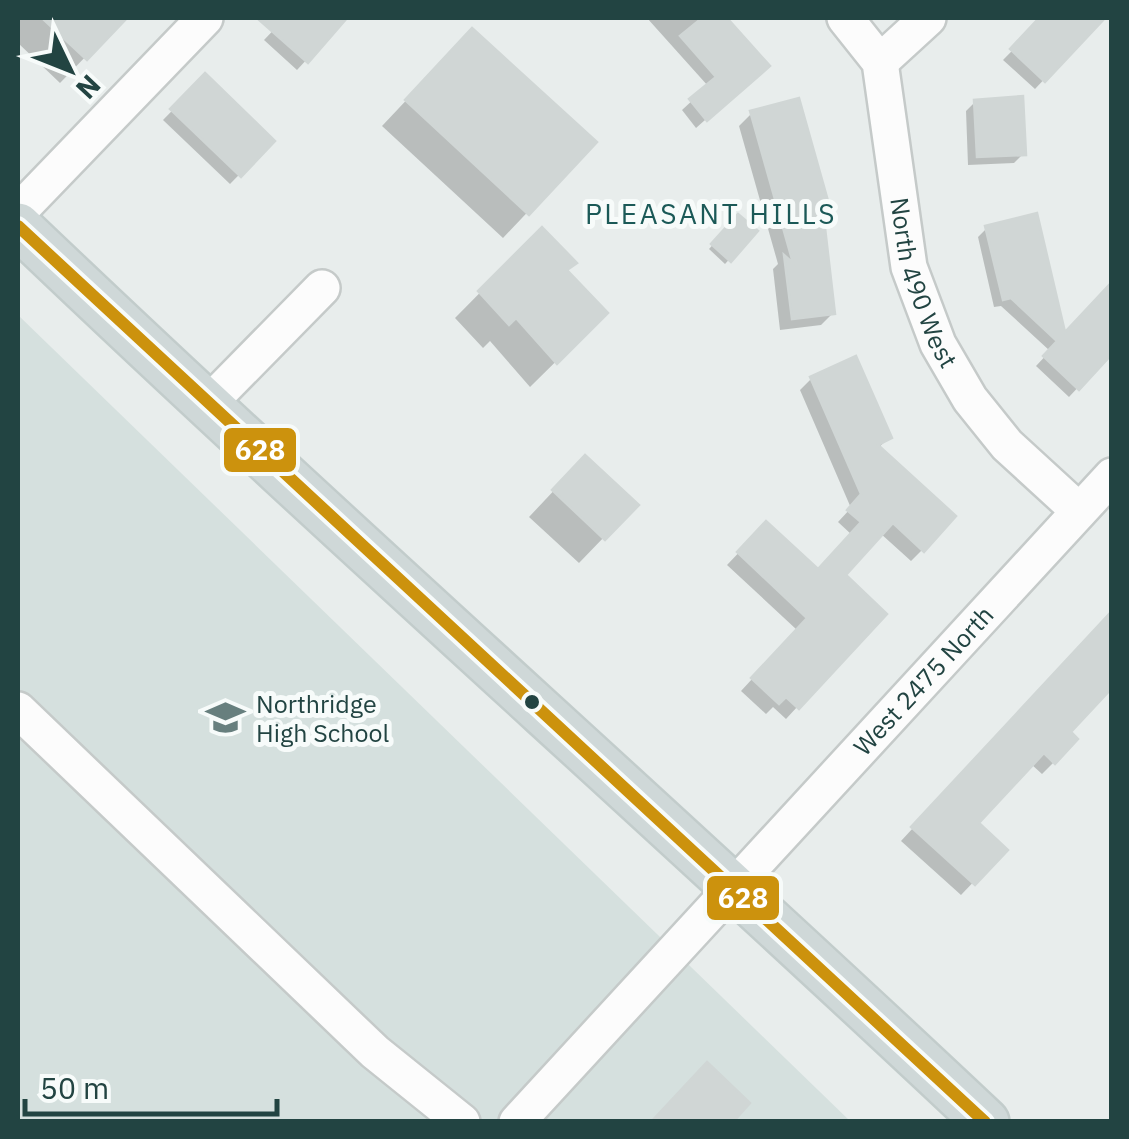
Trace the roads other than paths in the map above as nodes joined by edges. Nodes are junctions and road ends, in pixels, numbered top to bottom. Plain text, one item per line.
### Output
1 (205, 18) edge
2 (845, 18) edge
3 (928, 18) edge
4 (880, 62) junction
5 (18, 212) edge
6 (18, 226) edge
7 (322, 288) dead end
8 (206, 406) junction
9 (1112, 476) edge
10 (1079, 511) junction
11 (18, 710) edge
12 (734, 886) junction
13 (462, 1122) edge
14 (517, 1122) edge
15 (986, 1122) edge

1 - 5 street
2 - 4 street
3 - 4 street
4 - 10 street, North 490 West
6 - 8 main road
7 - 8 street
8 - 12 main road
9 - 10 street, West 2475 North
10 - 12 street, West 2475 North
11 - 13 street
12 - 14 street, West 2475 North
12 - 15 main road

